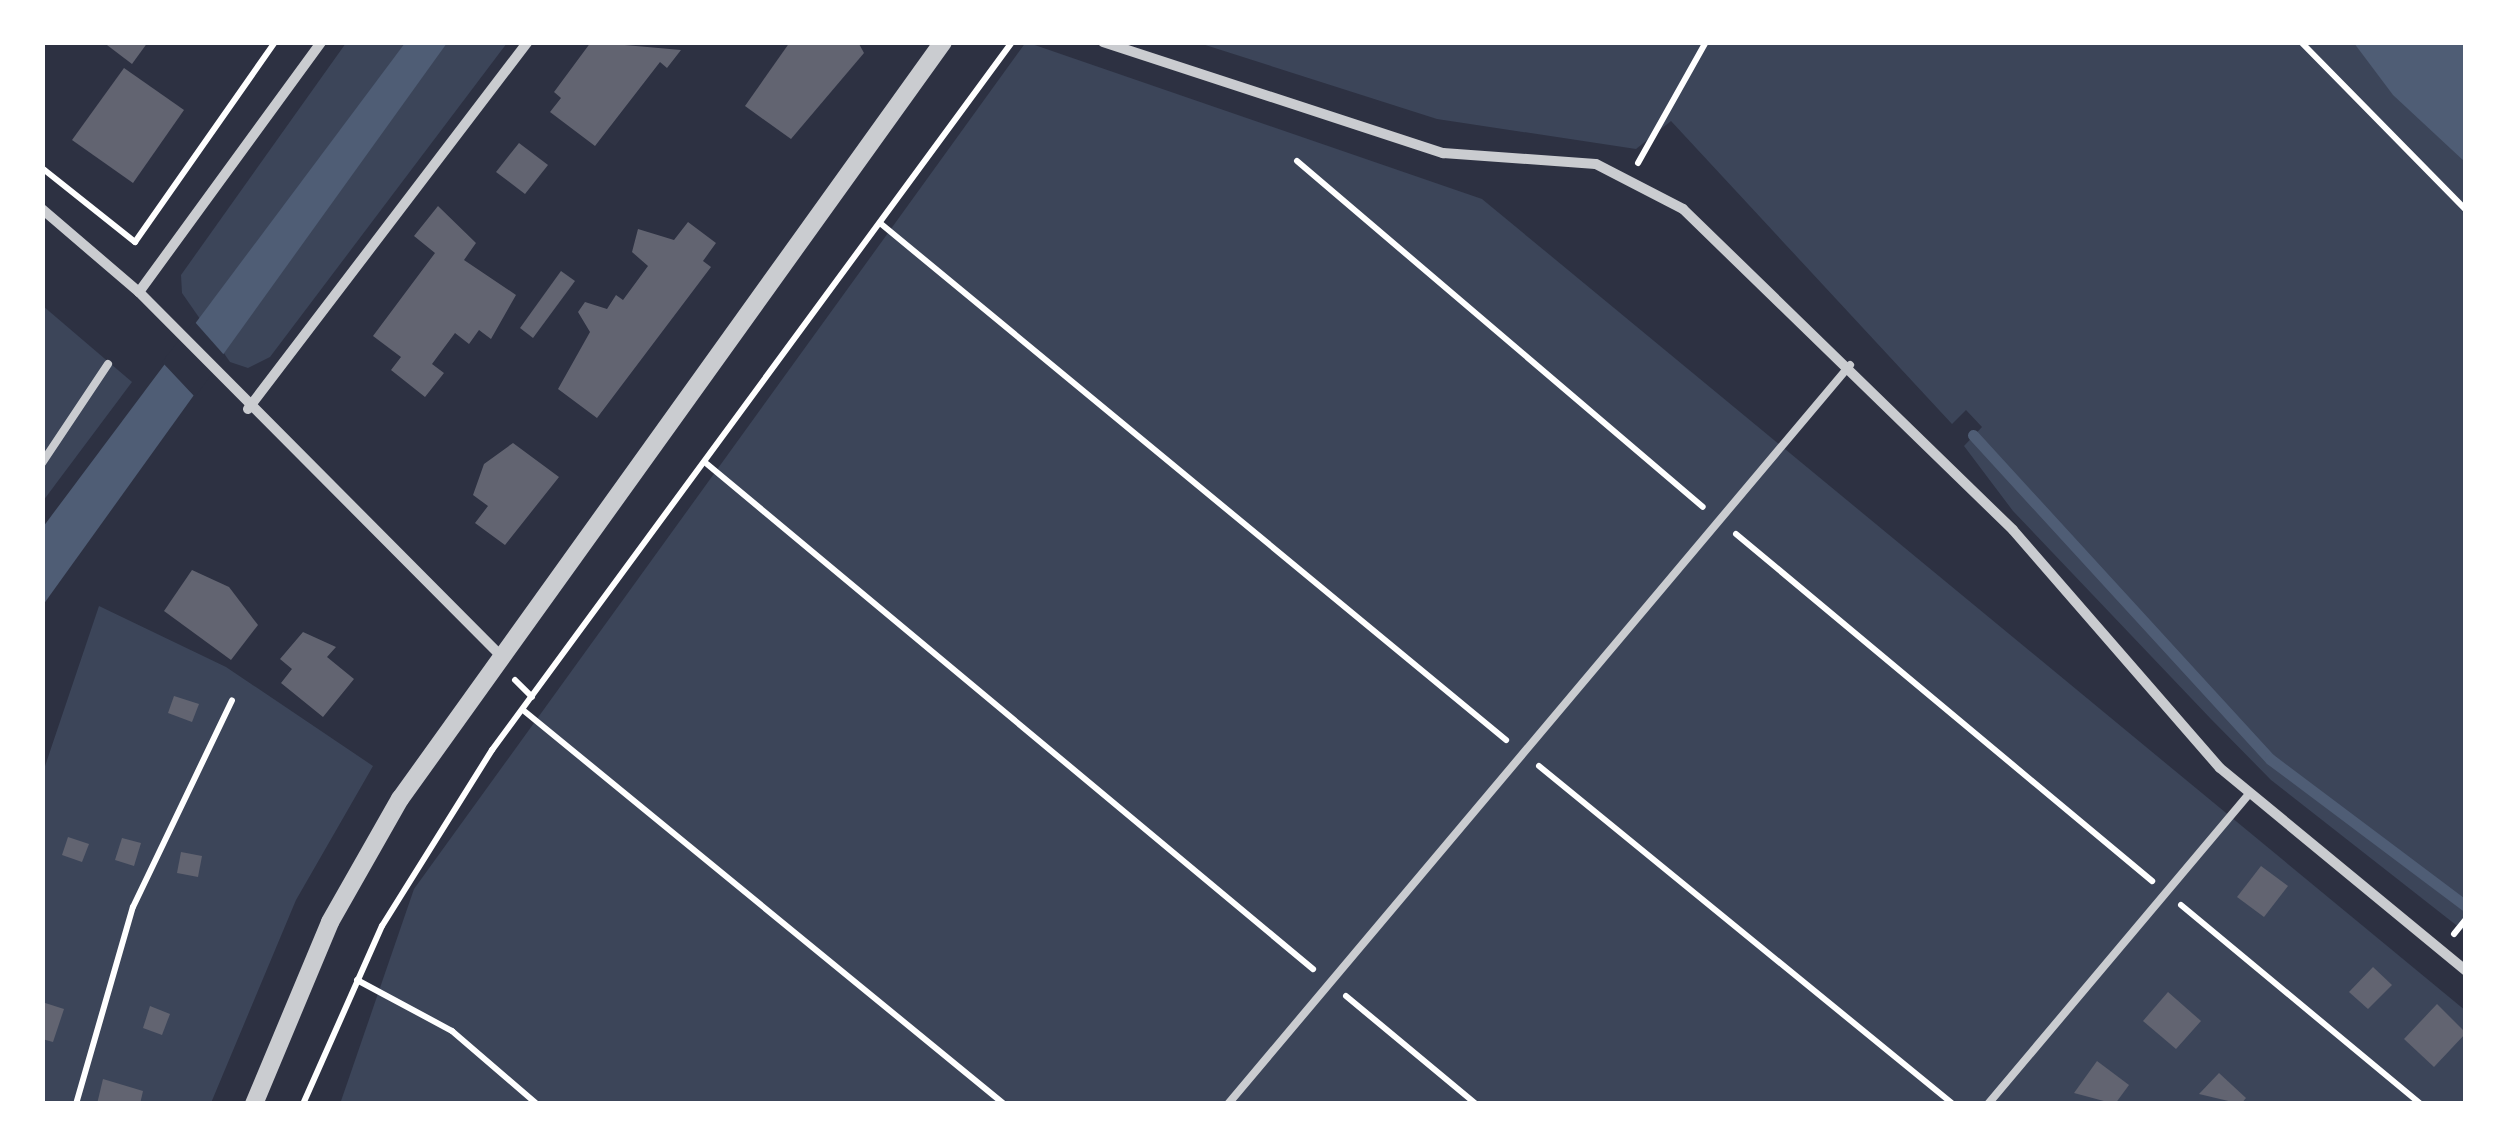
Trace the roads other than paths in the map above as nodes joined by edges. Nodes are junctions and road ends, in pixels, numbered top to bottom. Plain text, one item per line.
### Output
1 (321, 42) edge
2 (528, 42) edge
3 (942, 42) edge
4 (1103, 42) edge
5 (42, 209) edge
6 (139, 292) junction
7 (108, 364) dead end
8 (1850, 365) junction
9 (248, 409) junction
10 (42, 463) edge
11 (501, 656) junction
12 (2250, 792) junction
13 (2466, 971) edge
14 (254, 1104) edge
15 (1228, 1104) edge
16 (1988, 1104) edge

1 - 6 street
2 - 9 street
3 - 11 street
4 - 8 street
5 - 6 street
6 - 9 street
7 - 10 lane
8 - 12 street
8 - 15 lane
9 - 11 street
11 - 14 street
12 - 13 street
12 - 16 lane

